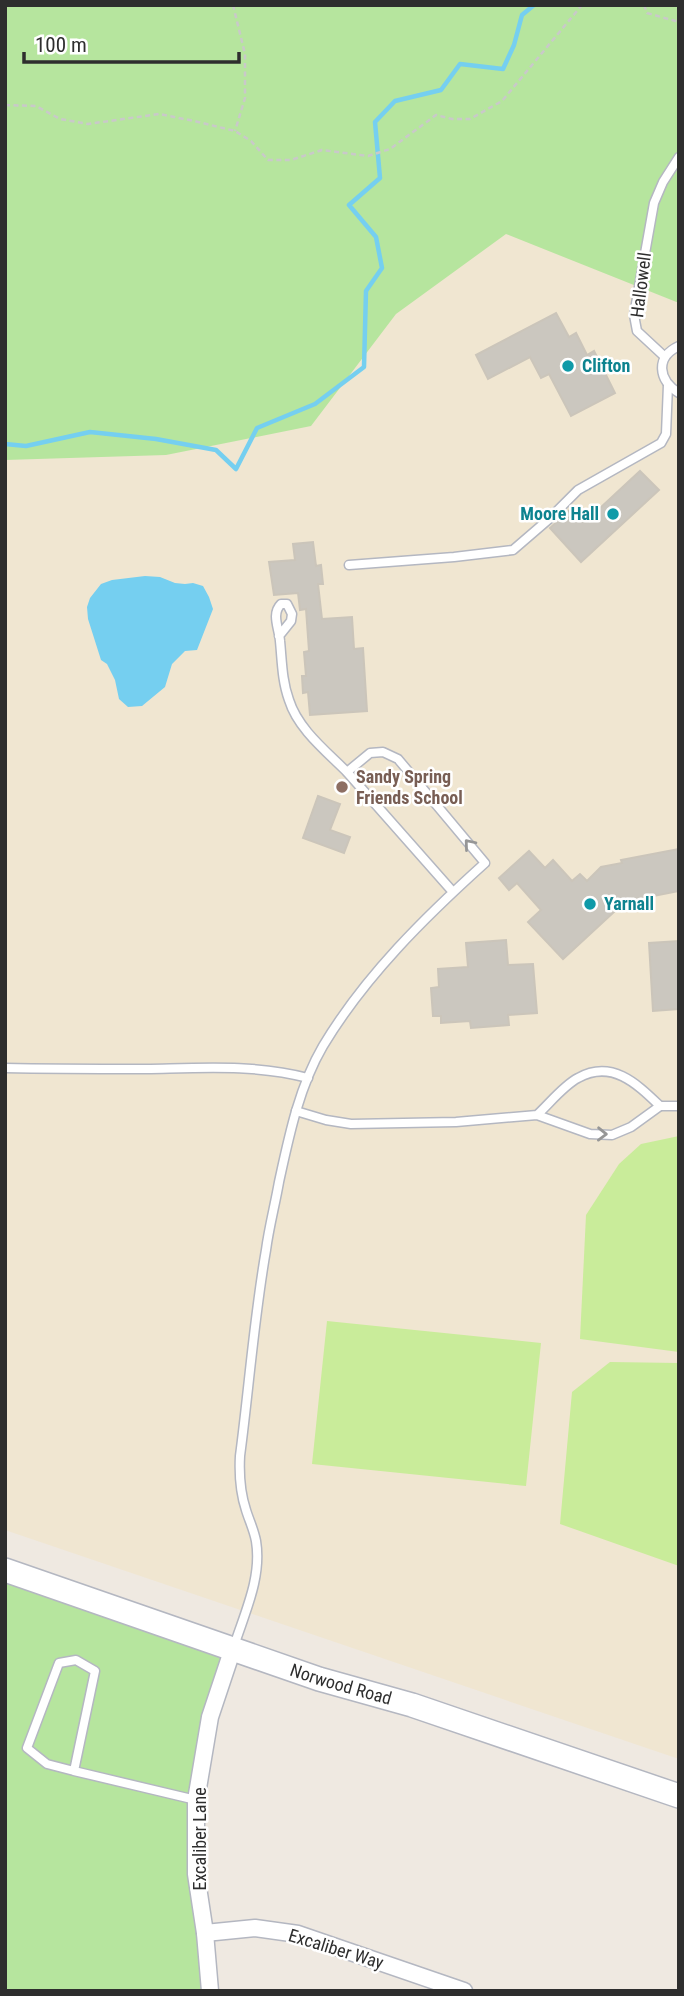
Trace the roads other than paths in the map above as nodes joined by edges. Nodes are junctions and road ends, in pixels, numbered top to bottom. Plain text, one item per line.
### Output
1 (679, 157) edge
2 (679, 346) edge
3 (665, 357) junction
4 (668, 385) junction
5 (679, 393) edge
6 (349, 565) dead end
7 (279, 636) dead end
8 (347, 772) junction
9 (453, 892) junction
10 (5, 1068) edge
11 (308, 1077) junction
12 (660, 1106) junction
13 (679, 1106) edge
14 (296, 1111) junction
15 (537, 1115) junction
16 (5, 1570) edge
17 (233, 1648) junction
18 (74, 1770) junction
19 (679, 1796) edge
20 (196, 1800) junction
21 (205, 1933) junction
22 (209, 1991) edge
23 (464, 1991) edge

1 - 3 lane, Hallowell
2 - 3 lane
3 - 4 lane
4 - 5 lane
4 - 6 lane
7 - 8 lane
8 - 9 lane
9 -> 8 lane
9 - 11 lane
10 - 11 lane
11 - 14 lane
12 - 13 lane
15 -> 12 lane
12 - 15 lane
14 - 15 lane
14 - 17 lane
16 - 17 main road, Norwood Road
17 - 19 main road, Norwood Road
17 - 20 street, Excaliber Lane
18 - 18 lane
18 - 20 lane
20 - 21 street, Excaliber Lane
21 - 22 street, Excaliber Lane
21 - 23 street, Excaliber Way

